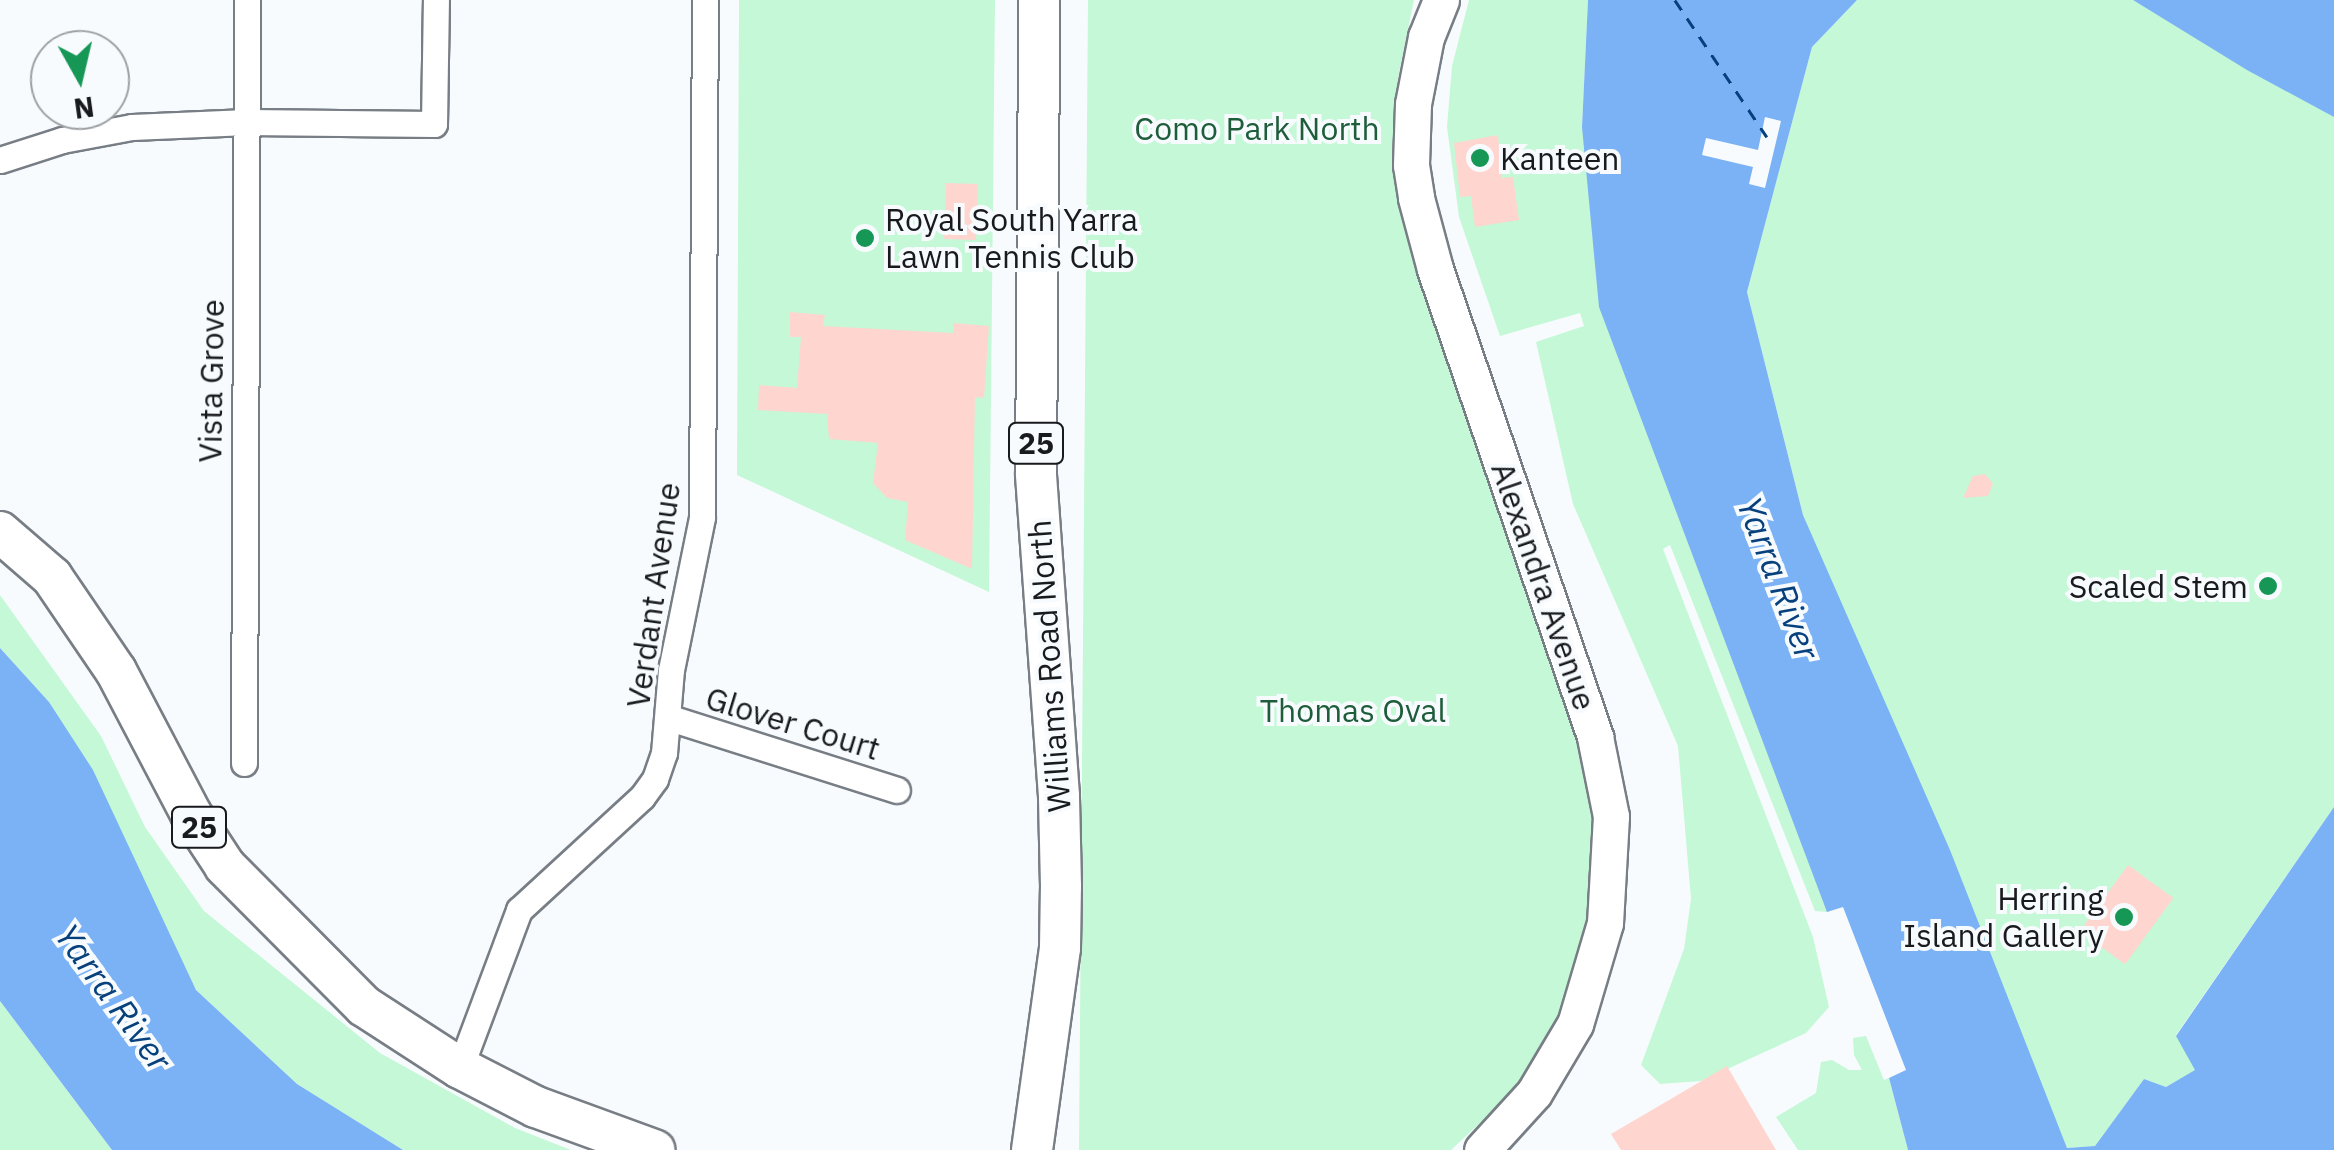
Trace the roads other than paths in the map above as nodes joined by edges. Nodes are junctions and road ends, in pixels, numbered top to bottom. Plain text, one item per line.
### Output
1 (247, 0) edge
2 (436, 0) edge
3 (705, 0) edge
4 (1039, 0) edge
5 (1441, 0) edge
6 (247, 122) junction
7 (0, 160) edge
8 (0, 532) edge
9 (670, 718) junction
10 (244, 763) dead end
11 (898, 790) dead end
12 (460, 1068) junction
13 (654, 1150) edge
14 (1032, 1150) edge
15 (1482, 1150) edge

1 - 6 street, Vista Grove
2 - 6 street
3 - 9 street, Verdant Avenue
4 - 14 main road, Williams Road North / 25
5 - 15 street, Alexandra Avenue
6 - 7 street
6 - 10 street, Vista Grove
8 - 12 main road, 25
9 - 11 street, Glover Court
9 - 12 street, Verdant Avenue
12 - 13 main road, 25

